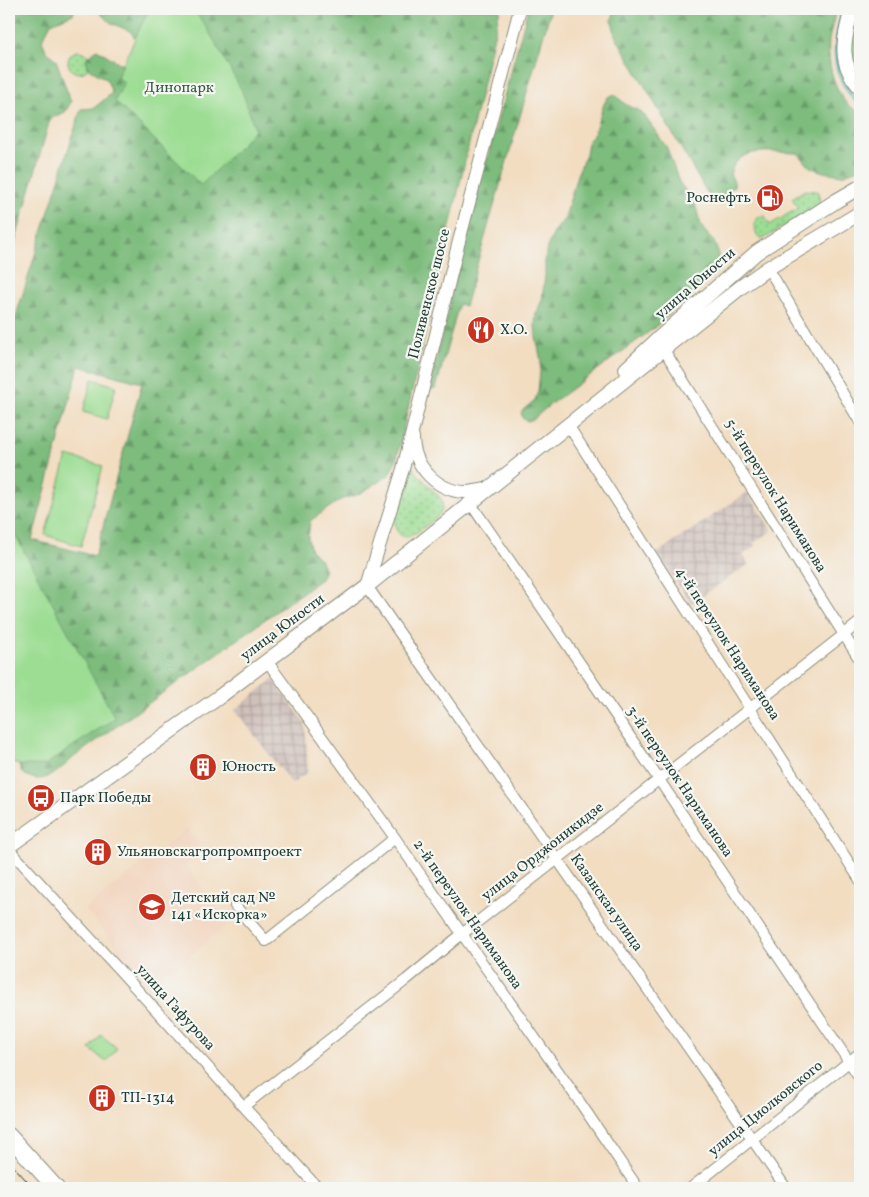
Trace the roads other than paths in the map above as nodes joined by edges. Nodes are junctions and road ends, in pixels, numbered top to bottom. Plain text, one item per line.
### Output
1 (520, 9) edge
2 (852, 9) edge
3 (860, 88) edge
4 (860, 186) edge
5 (860, 213) edge
6 (768, 268) junction
7 (664, 350) junction
8 (860, 422) edge
9 (568, 424) junction
10 (413, 430) junction
11 (490, 488) junction
12 (470, 504) junction
13 (367, 586) junction
14 (860, 622) edge
15 (845, 634) junction
16 (860, 660) edge
17 (267, 661) junction
18 (750, 708) junction
19 (658, 780) junction
20 (395, 838) junction
21 (9, 847) edge
22 (557, 860) junction
23 (860, 880) edge
24 (235, 906) dead end
25 (462, 934) junction
26 (860, 1053) edge
27 (850, 1062) junction
28 (860, 1078) edge
29 (244, 1106) junction
30 (9, 1136) edge
31 (752, 1139) junction
32 (56, 1188) edge
33 (318, 1188) edge
34 (638, 1188) edge
35 (691, 1188) edge
36 (786, 1188) edge

1 - 10 street, Поливенское шоссе
2 - 3 main road
4 - 9 main road, улица Юности
5 - 6 main road, улица Юности
6 - 7 main road, улица Юности
6 - 8 street
7 - 9 main road, улица Юности
7 - 15 street, 5-й переулок Нариманова
9 - 11 main road, улица Юности
9 - 18 street, 4-й переулок Нариманова
10 - 11 street
10 - 13 street, Поливенское шоссе
11 - 12 main road, улица Юности
12 - 13 main road, улица Юности
12 - 19 street, 3-й переулок Нариманова
13 - 17 main road, улица Юности
13 - 22 street, Казанская улица
14 - 15 street, улица Орджоникидзе
15 - 16 street, 5-й переулок Нариманова
15 - 18 street, улица Орджоникидзе
17 - 20 street, 2-й переулок Нариманова
17 - 21 main road, улица Юности
18 - 19 street, улица Орджоникидзе
18 - 23 street, 4-й переулок Нариманова
19 - 22 street, улица Орджоникидзе
19 - 27 street, 3-й переулок Нариманова
20 - 24 street
20 - 25 street, 2-й переулок Нариманова
21 - 29 street, улица Гафурова
22 - 25 street, улица Орджоникидзе
22 - 31 street, Казанская улица
25 - 29 street, улица Орджоникидзе
25 - 34 street, 2-й переулок Нариманова
26 - 27 street, улица Циолковского
27 - 28 street, 3-й переулок Нариманова
27 - 31 street, улица Циолковского
29 - 33 street, улица Гафурова
30 - 32 main road
31 - 35 street, улица Циолковского
31 - 36 street, Казанская улица

